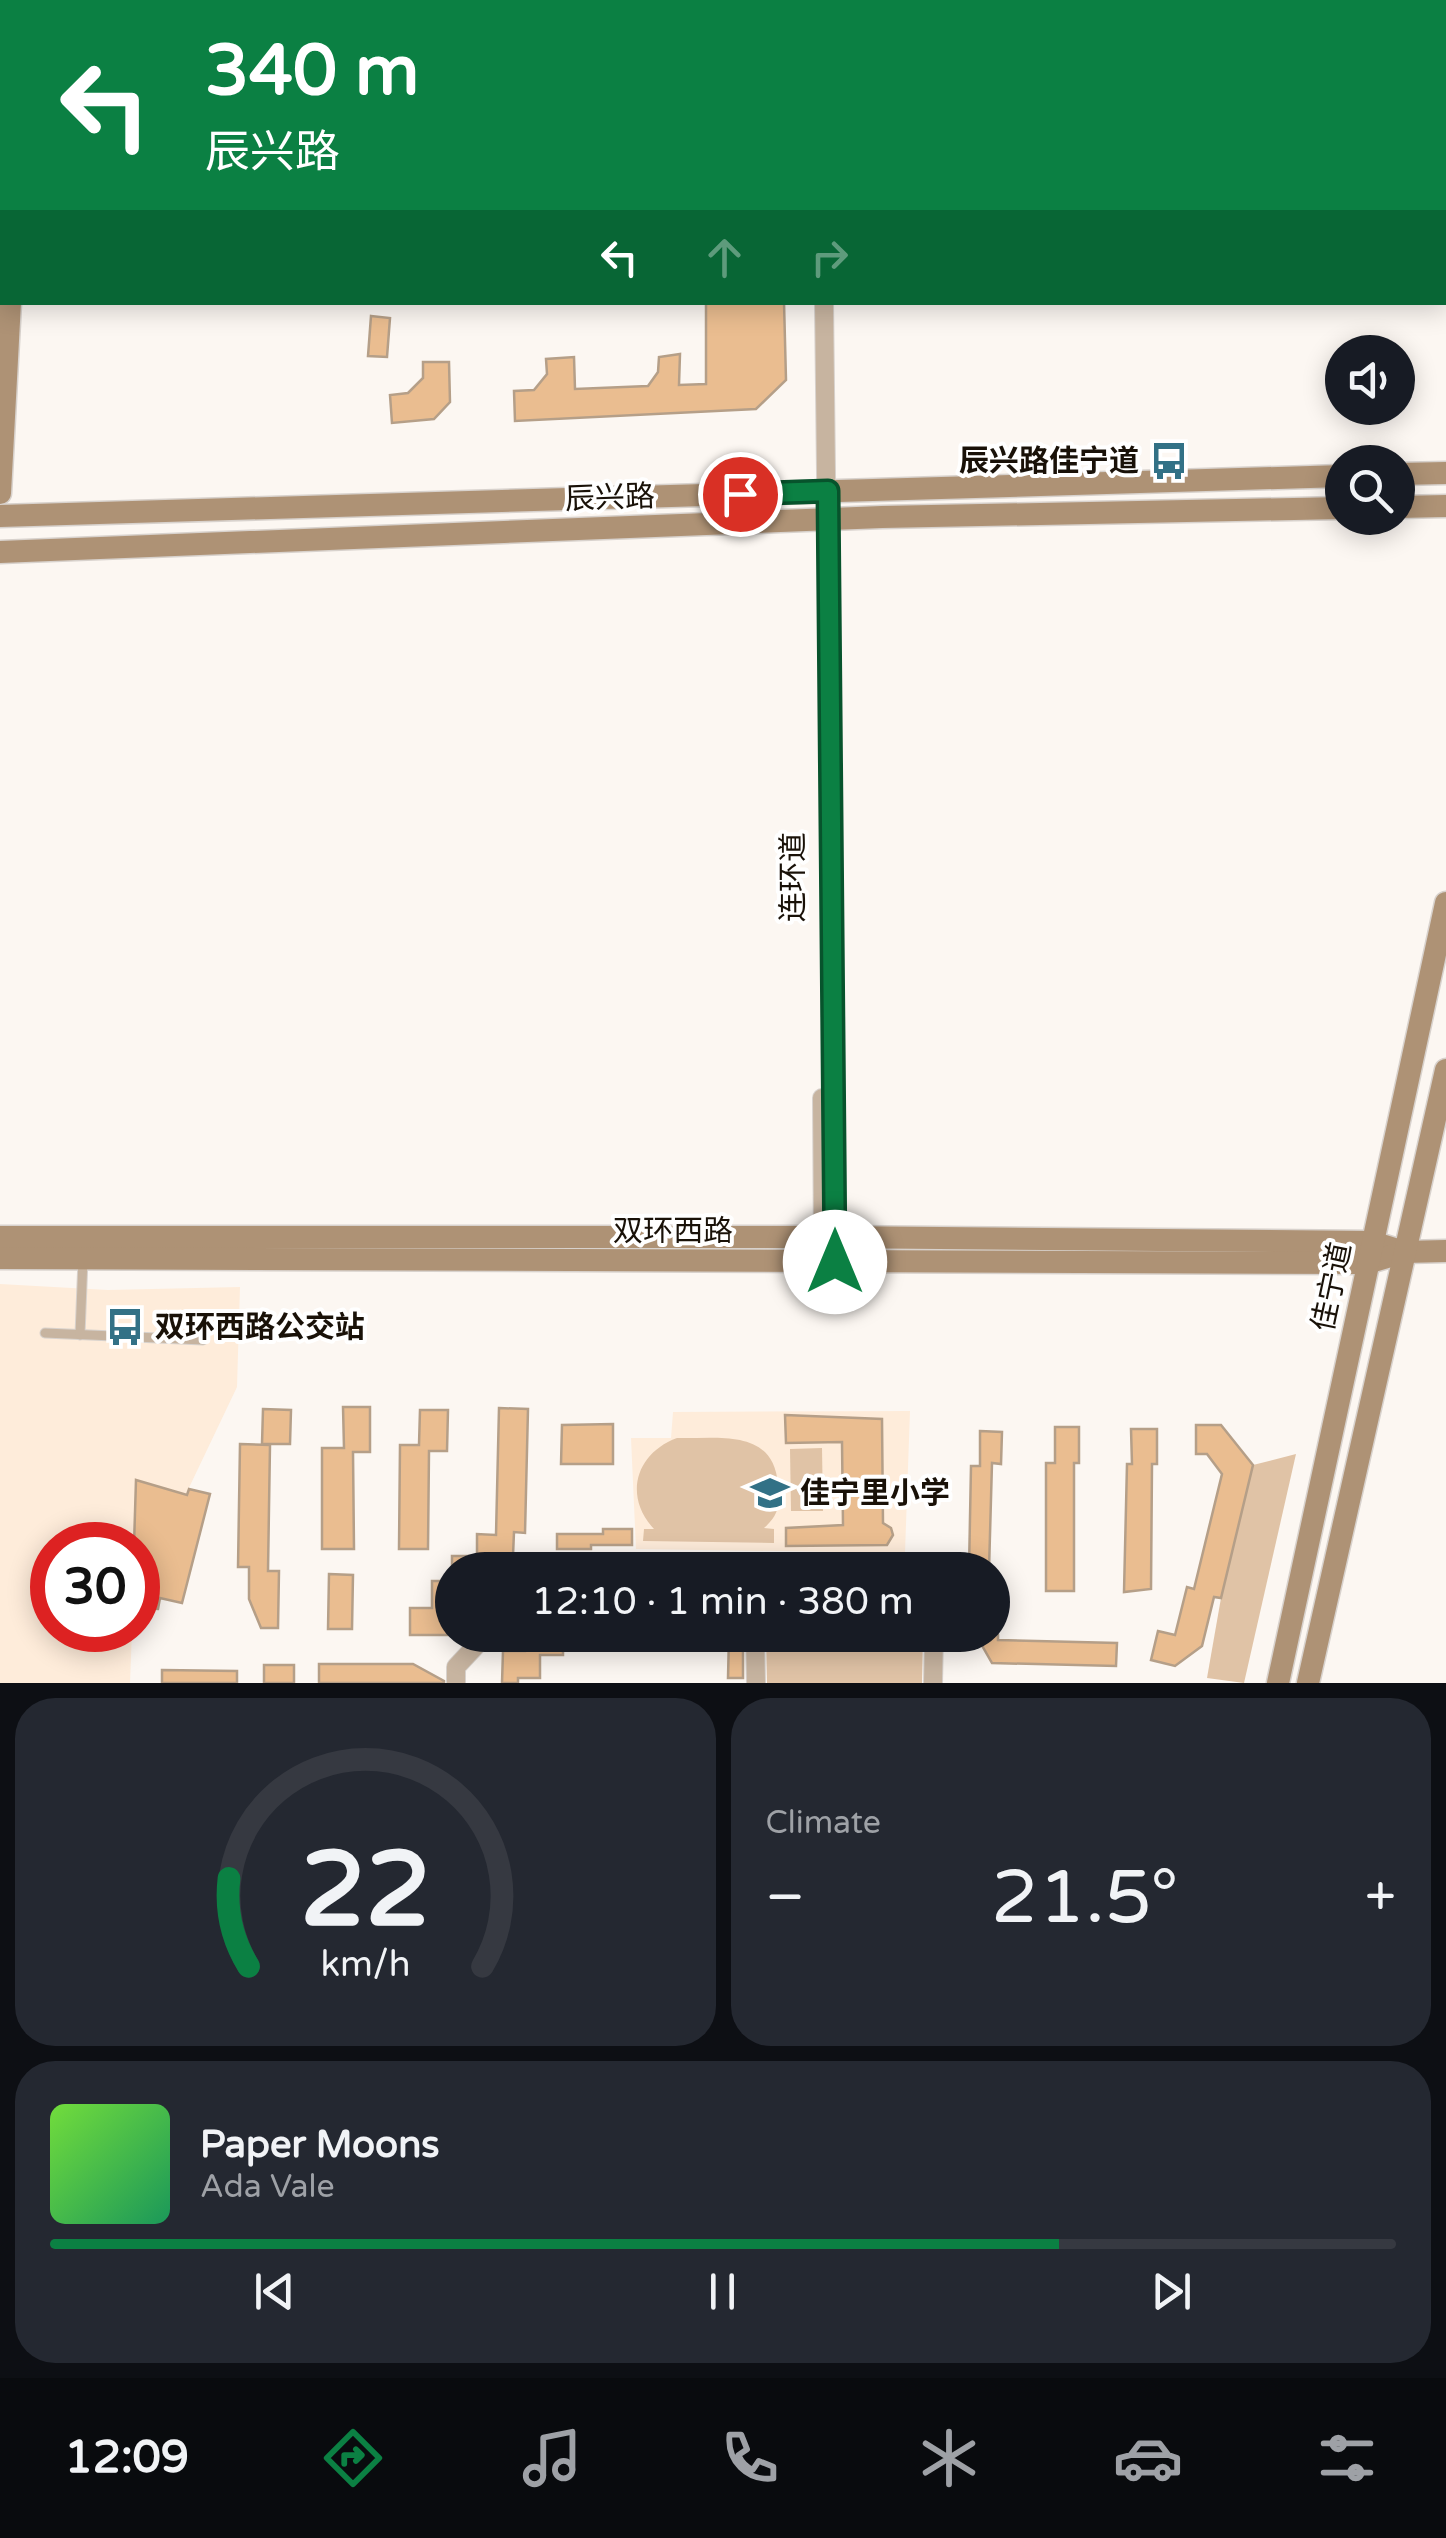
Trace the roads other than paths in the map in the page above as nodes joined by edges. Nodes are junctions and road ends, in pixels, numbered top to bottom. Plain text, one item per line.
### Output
1 (10, 305) edge
2 (814, 305) edge
3 (824, 305) edge
4 (1446, 473) edge
5 (1415, 474) edge
6 (1325, 476) edge
7 (823, 491) junction
8 (0, 493) edge
9 (1415, 507) edge
10 (1325, 508) edge
11 (1442, 508) edge
12 (0, 516) edge
13 (824, 520) junction
14 (0, 552) edge
15 (1446, 903) edge
16 (1446, 1070) edge
17 (0, 1237) edge
18 (829, 1237) junction
19 (1446, 1251) edge
20 (1370, 1252) junction
21 (1404, 1252) junction
22 (0, 1258) edge
23 (84, 1259) junction
24 (829, 1262) junction
25 (45, 1333) dead end
26 (80, 1335) junction
27 (203, 1340) dead end
28 (470, 1652) edge
29 (755, 1652) edge
30 (934, 1652) edge
31 (456, 1683) edge
32 (756, 1683) edge
33 (934, 1683) edge
34 (1278, 1683) edge
35 (1308, 1683) edge

1 - 8 main road
2 - 7 street
3 - 7 street, 连环道
4 - 5 main road
6 - 7 main road, 辰兴路
7 - 12 main road, 辰兴路
7 - 13 street, 连环道
9 - 11 main road
10 - 13 main road, 辰兴路
13 - 14 main road, 辰兴路
13 - 18 street, 连环道
15 - 20 main road, 佳宁道
16 - 21 main road, 佳宁道
17 - 18 main road, 双环西路
18 - 20 main road, 双环西路
18 - 24 street, 连环道
19 - 21 main road
20 - 21 main road
20 - 24 main road, 双环西路
20 - 34 main road, 佳宁道
21 - 35 main road, 佳宁道
22 - 23 main road, 双环西路
23 - 24 main road, 双环西路
23 - 26 lane
25 - 26 lane
26 - 27 lane
28 - 31 street
29 - 32 street
30 - 33 street

